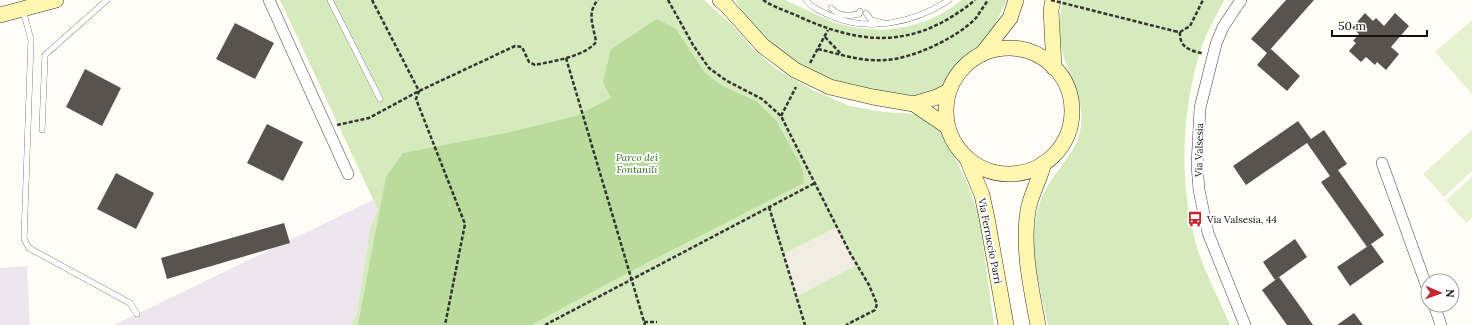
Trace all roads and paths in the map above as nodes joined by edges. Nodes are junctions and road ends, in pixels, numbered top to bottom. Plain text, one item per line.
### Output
1 (56, 0) edge
2 (107, 0) edge
3 (269, 0) edge
4 (330, 0) edge
5 (372, 0) edge
6 (598, 0) edge
7 (668, 0) edge
8 (806, 0) edge
9 (950, 0) edge
10 (988, 0) edge
11 (1016, 0) edge
12 (1052, 0) edge
13 (1203, 0) edge
14 (1241, 0) edge
15 (724, 2) edge
16 (831, 8) dead end
17 (23, 10) junction
18 (860, 12) dead end
19 (866, 13) dead end
20 (0, 16) edge
21 (0, 19) edge
22 (886, 23) junction
23 (828, 30) dead end
24 (1180, 32) junction
25 (825, 37) junction
26 (818, 49) junction
27 (982, 54) junction
28 (1203, 54) dead end
29 (843, 55) junction
30 (566, 58) junction
31 (808, 67) dead end
32 (1054, 68) junction
33 (796, 87) dead end
34 (419, 91) junction
35 (949, 91) junction
36 (380, 99) dead end
37 (914, 104) junction
38 (781, 116) junction
39 (948, 127) junction
40 (326, 128) junction
41 (42, 130) dead end
42 (967, 159) junction
43 (1044, 163) junction
44 (1382, 163) dead end
45 (348, 174) dead end
46 (815, 183) junction
47 (769, 207) junction
48 (1422, 273) edge
49 (631, 280) junction
50 (1437, 313) edge
51 (137, 314) dead end
52 (657, 322) dead end
53 (645, 324) edge
54 (445, 325) edge
55 (545, 325) edge
56 (805, 325) edge
57 (846, 325) edge
58 (1006, 325) edge
59 (1038, 325) edge
60 (1246, 325) edge
61 (1441, 325) edge

1 - 17 main road
2 - 41 lane
3 - 40 street
4 - 36 lane
5 - 34 path
6 - 30 path
7 - 38 path
8 - 22 lane
9 - 22 lane
10 - 29 path
11 - 27 main road, Via Ferruccio Parri
12 - 24 path, bridge
12 - 32 main road
13 - 24 path
14 - 60 street, Via Valsesia
15 - 37 main road
16 - 18 lane
17 - 20 main road
17 - 21 main road
17 - 51 lane
19 - 22 lane
23 - 25 path
24 - 28 path
25 - 26 path
25 - 29 path
26 - 29 path
26 - 31 path
27 - 32 main road, Via Ferruccio Parri
27 - 35 main road, Via Ferruccio Parri
30 - 34 path
30 - 49 path
32 - 43 main road, Via Ferruccio Parri
33 - 38 path
34 - 40 path
34 - 54 path
35 - 37 main road
35 - 39 main road, Via Ferruccio Parri
37 - 39 main road
38 - 46 path
39 - 42 main road, Via Ferruccio Parri
40 - 45 street
42 - 43 main road, Via Ferruccio Parri
42 - 58 main road, Via Ferruccio Parri
43 - 59 main road, Via Ferruccio Parri
44 - 48 street
46 - 47 path
46 - 57 path
47 - 49 path
47 - 56 path
49 - 53 path
49 - 55 path
50 - 61 street
52 - 53 path

